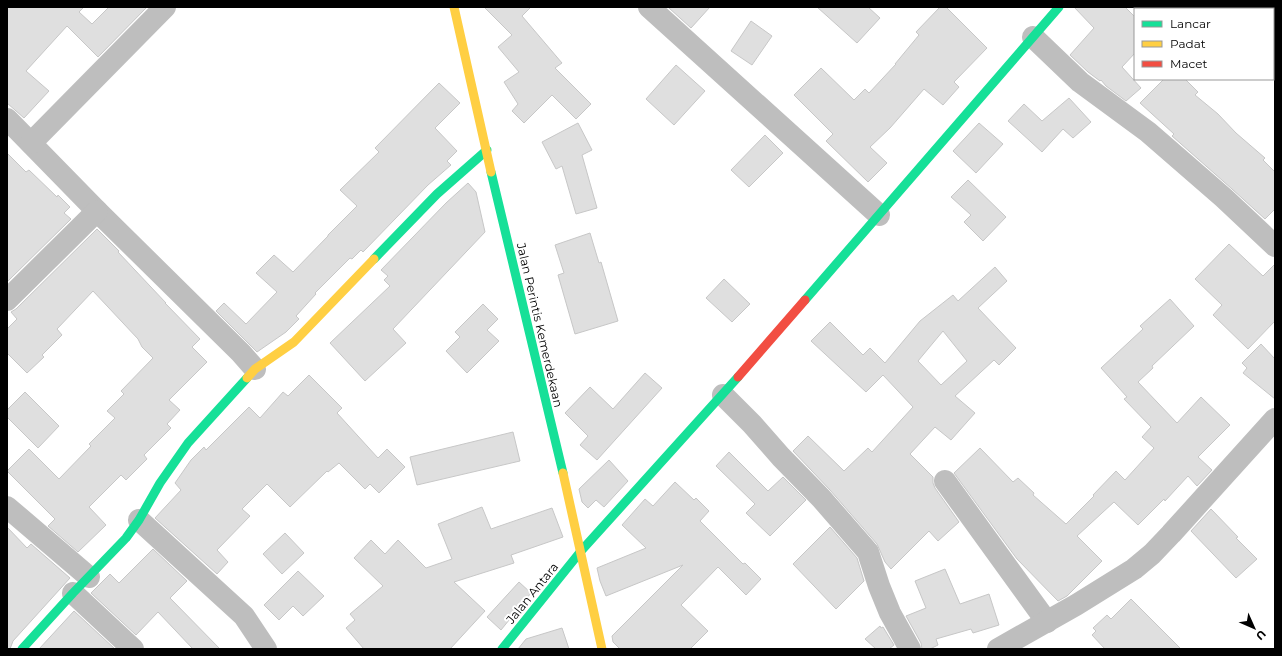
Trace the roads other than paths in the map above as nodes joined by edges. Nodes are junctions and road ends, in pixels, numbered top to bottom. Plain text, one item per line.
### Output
1 (165, 7) edge
2 (454, 7) edge
3 (649, 7) edge
4 (1059, 7) edge
5 (1034, 37) junction
6 (7, 119) edge
7 (31, 143) junction
8 (487, 150) junction
9 (97, 211) junction
10 (879, 215) junction
11 (1275, 246) edge
12 (7, 300) edge
13 (255, 369) junction
14 (723, 394) junction
15 (1275, 419) edge
16 (945, 481) dead end
17 (7, 507) edge
18 (139, 520) junction
19 (581, 551) junction
20 (89, 577) junction
21 (73, 593) junction
22 (1047, 622) junction
23 (22, 649) edge
24 (133, 649) edge
25 (266, 649) edge
26 (502, 649) edge
27 (602, 649) edge
28 (910, 649) edge
29 (998, 649) edge

1 - 7 street
2 - 8 street, Jalan Perintis Kemerdekaan
3 - 10 street
4 - 5 street, Jalan Antara
5 - 10 street, Jalan Antara
5 - 11 street
6 - 7 street
7 - 9 street
8 - 13 street
8 - 19 street, Jalan Perintis Kemerdekaan
9 - 12 street
9 - 13 street
10 - 14 street, Jalan Antara
13 - 18 street
14 - 19 street, Jalan Antara
14 - 28 street
15 - 22 street
16 - 22 street
17 - 20 street
18 - 20 street
18 - 25 street
19 - 26 street, Jalan Antara
19 - 27 street, Jalan Perintis Kemerdekaan
20 - 21 street
21 - 23 street
21 - 24 street
22 - 29 street

